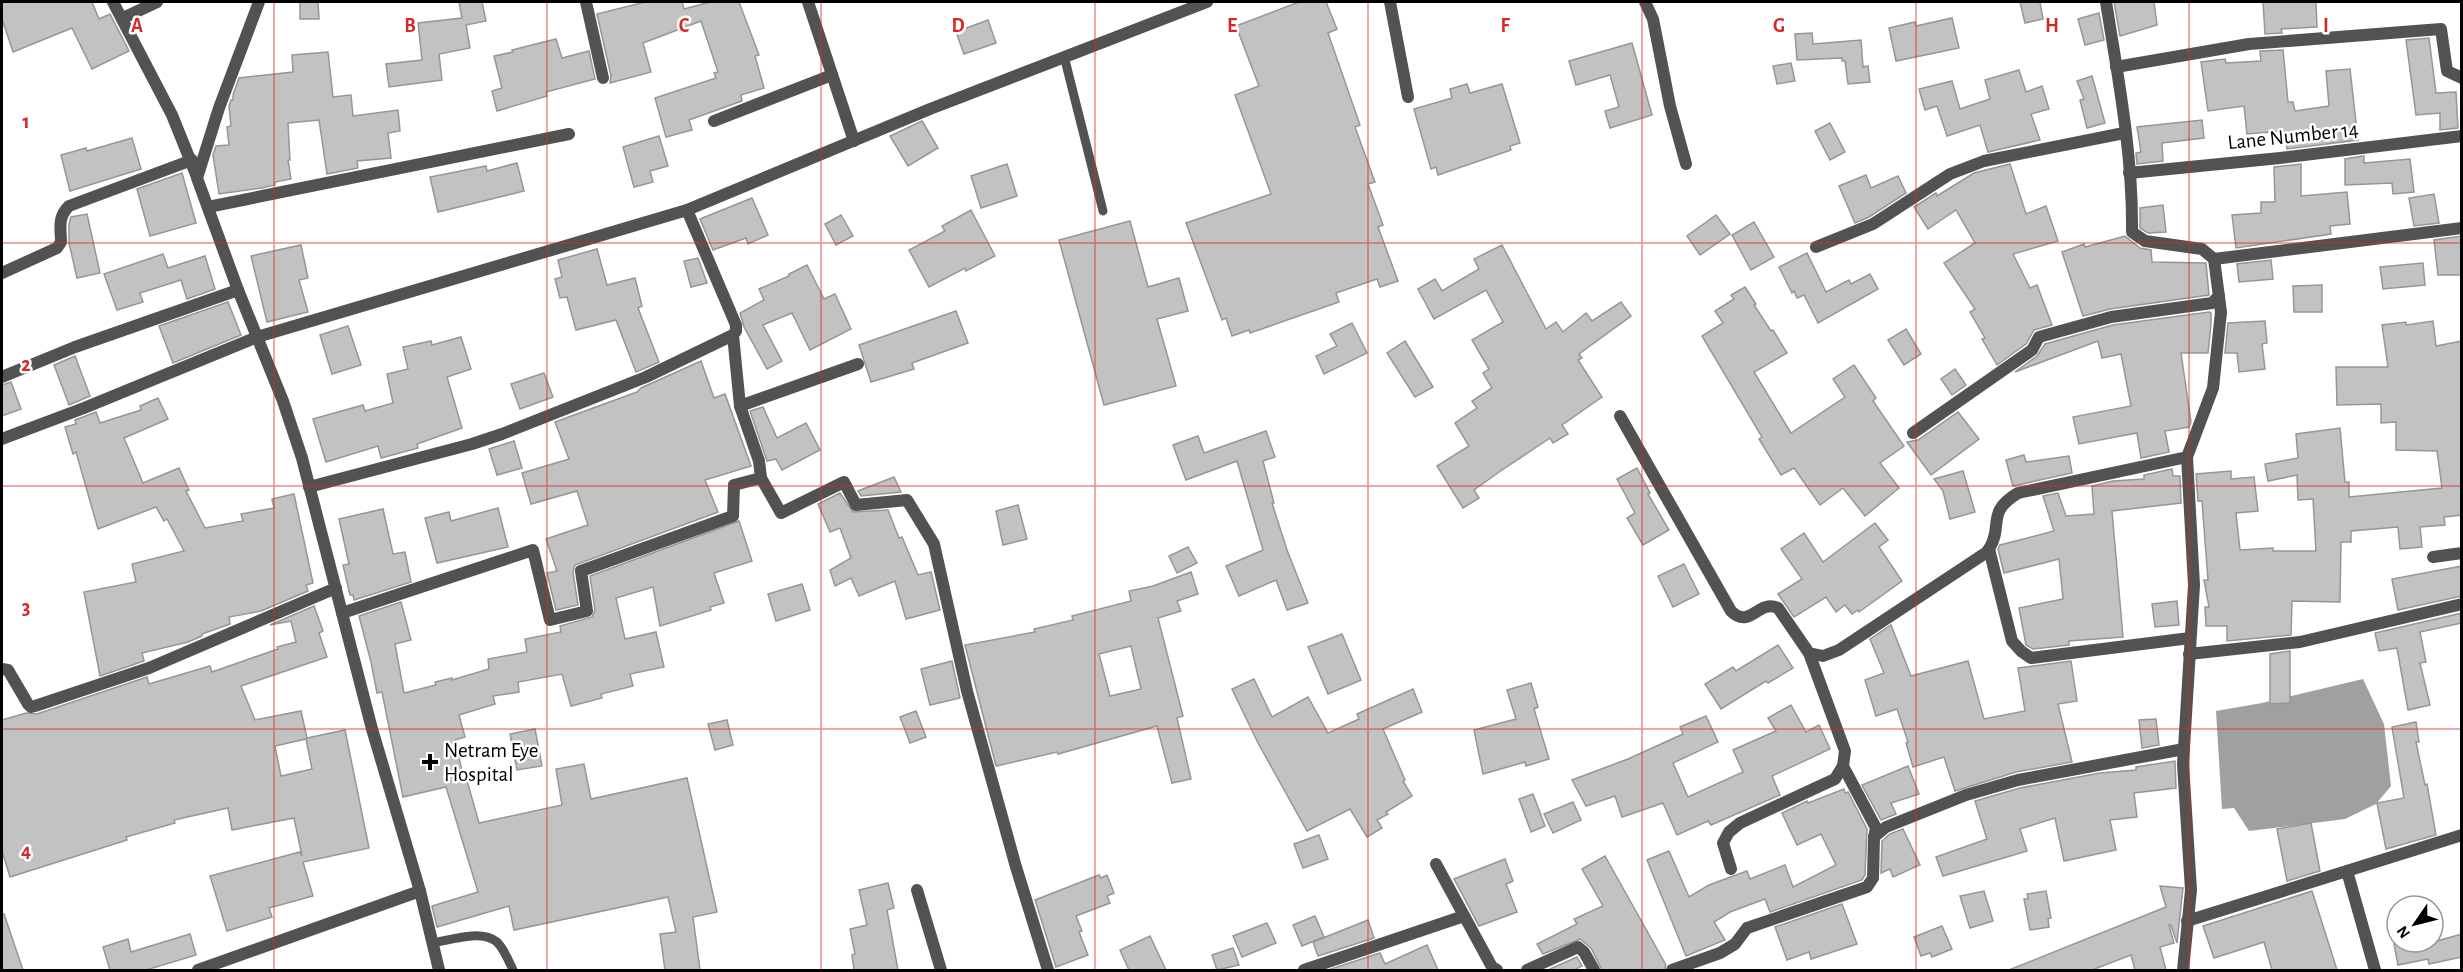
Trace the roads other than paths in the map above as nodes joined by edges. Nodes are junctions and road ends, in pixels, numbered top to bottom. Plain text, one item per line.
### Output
1 (113, 2) edge
2 (157, 2) edge
3 (259, 2) edge
4 (586, 2) edge
5 (808, 2) edge
6 (1207, 2) edge
7 (1390, 2) edge
8 (1645, 2) edge
9 (2106, 2) edge
10 (123, 18) junction
11 (1064, 56) junction
12 (2116, 67) junction
13 (832, 75) junction
14 (603, 78) dead end
15 (2462, 78) edge
16 (1408, 97) dead end
17 (714, 121) dead end
18 (2124, 133) junction
19 (569, 134) dead end
20 (2462, 136) edge
21 (854, 141) junction
22 (192, 160) junction
23 (1686, 164) dead end
24 (2129, 172) junction
25 (197, 178) junction
26 (208, 207) junction
27 (687, 210) junction
28 (1103, 211) dead end
29 (2462, 228) edge
30 (1816, 248) dead end
31 (2214, 259) junction
32 (2, 273) edge
33 (238, 290) junction
34 (2219, 296) junction
35 (734, 335) junction
36 (257, 337) junction
37 (858, 364) dead end
38 (2, 376) edge
39 (740, 406) junction
40 (1620, 416) dead end
41 (1913, 433) dead end
42 (2, 439) edge
43 (2187, 457) junction
44 (761, 478) junction
45 (309, 487) junction
46 (1989, 549) junction
47 (2462, 552) edge
48 (2433, 556) dead end
49 (336, 588) junction
50 (2462, 604) edge
51 (342, 613) junction
52 (2190, 638) junction
53 (1809, 653) junction
54 (2189, 654) junction
55 (2, 669) edge
56 (2184, 749) junction
57 (1843, 766) junction
58 (2462, 835) edge
59 (1874, 837) junction
60 (1436, 864) dead end
61 (1731, 869) dead end
62 (2347, 871) junction
63 (917, 890) dead end
64 (420, 891) junction
65 (1464, 916) junction
66 (2187, 921) junction
67 (433, 943) junction
68 (198, 970) edge
69 (439, 970) edge
70 (513, 970) edge
71 (941, 970) edge
72 (1048, 970) edge
73 (1304, 970) edge
74 (1497, 970) edge
75 (1527, 970) edge
76 (1594, 970) edge
77 (1672, 970) edge
78 (2183, 970) edge
79 (2375, 970) edge

1 - 10 street
2 - 10 street
3 - 25 street
4 - 14 street
5 - 13 street
6 - 11 street
7 - 16 street
8 - 23 street
9 - 12 street
10 - 22 street
11 - 21 street
11 - 28 lane
12 - 15 street
12 - 18 street
13 - 17 street
13 - 21 street
18 - 24 street
18 - 30 street
19 - 26 street
20 - 24 street, Lane Number 14
21 - 27 street
22 - 25 street
22 - 32 street
24 - 31 street
25 - 26 street
26 - 33 street
27 - 35 street
27 - 36 street
29 - 31 street
31 - 34 street
33 - 36 street
33 - 38 street
34 - 41 street
34 - 43 street
35 - 39 street
35 - 45 street
36 - 42 street
36 - 45 street
37 - 39 street
39 - 44 street
40 - 53 street
43 - 46 street
43 - 52 street
44 - 51 street
44 - 72 street
45 - 49 street
46 - 52 street
46 - 53 street
47 - 48 street
49 - 51 street
49 - 55 street
50 - 54 street
51 - 64 street
52 - 54 street
53 - 57 street
54 - 56 street
56 - 59 street
56 - 66 street
57 - 59 street
57 - 61 street
58 - 62 street
59 - 77 street
60 - 65 street
62 - 66 street
62 - 79 street
63 - 71 street
64 - 67 street
64 - 68 street
65 - 73 street
65 - 74 street
66 - 78 street
67 - 69 street
67 - 70 lane
75 - 76 street

